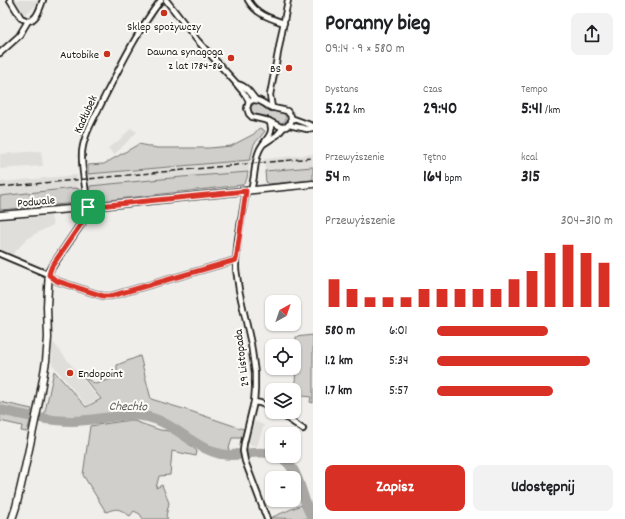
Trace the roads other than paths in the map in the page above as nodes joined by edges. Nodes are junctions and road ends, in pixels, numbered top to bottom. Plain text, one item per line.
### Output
1 (10, 0) edge
2 (43, 0) edge
3 (161, 0) edge
4 (166, 0) edge
5 (248, 0) edge
6 (288, 0) edge
7 (28, 21) junction
8 (284, 23) junction
9 (0, 53) edge
10 (236, 84) junction
11 (270, 95) junction
12 (258, 100) junction
13 (249, 102) junction
14 (272, 108) junction
15 (292, 118) junction
16 (269, 120) junction
17 (289, 125) junction
18 (284, 127) junction
19 (313, 127) edge
20 (264, 144) junction
21 (313, 184) edge
22 (248, 191) junction
23 (88, 207) junction
24 (0, 215) edge
25 (0, 254) edge
26 (236, 260) junction
27 (49, 275) junction
28 (254, 402) junction
29 (265, 404) edge
30 (288, 419) edge
31 (303, 429) dead end
32 (12, 519) edge
33 (267, 519) edge

1 - 7 street
2 - 7 street
3 - 23 street, Kadłubek
4 - 10 street
5 - 8 street
6 - 8 street
7 - 9 street
8 - 11 street
10 - 12 street
10 - 13 street
11 - 12 street
11 - 14 street
12 - 13 street
12 - 14 street
13 - 16 street
14 - 15 street
15 - 17 street
15 - 19 street
16 - 18 street
16 - 20 street, 29 Listopada
17 - 18 street
17 - 19 street
18 - 20 street, 29 Listopada
20 - 22 street, 29 Listopada
21 - 22 street, Podwale
22 - 23 street, Podwale
22 - 26 street, 29 Listopada
23 - 24 street, Podwale
23 - 27 street
25 - 27 street
26 - 27 street
26 - 28 street, 29 Listopada
27 - 32 street
28 - 29 street
28 - 33 street, 29 Listopada
30 - 31 street

